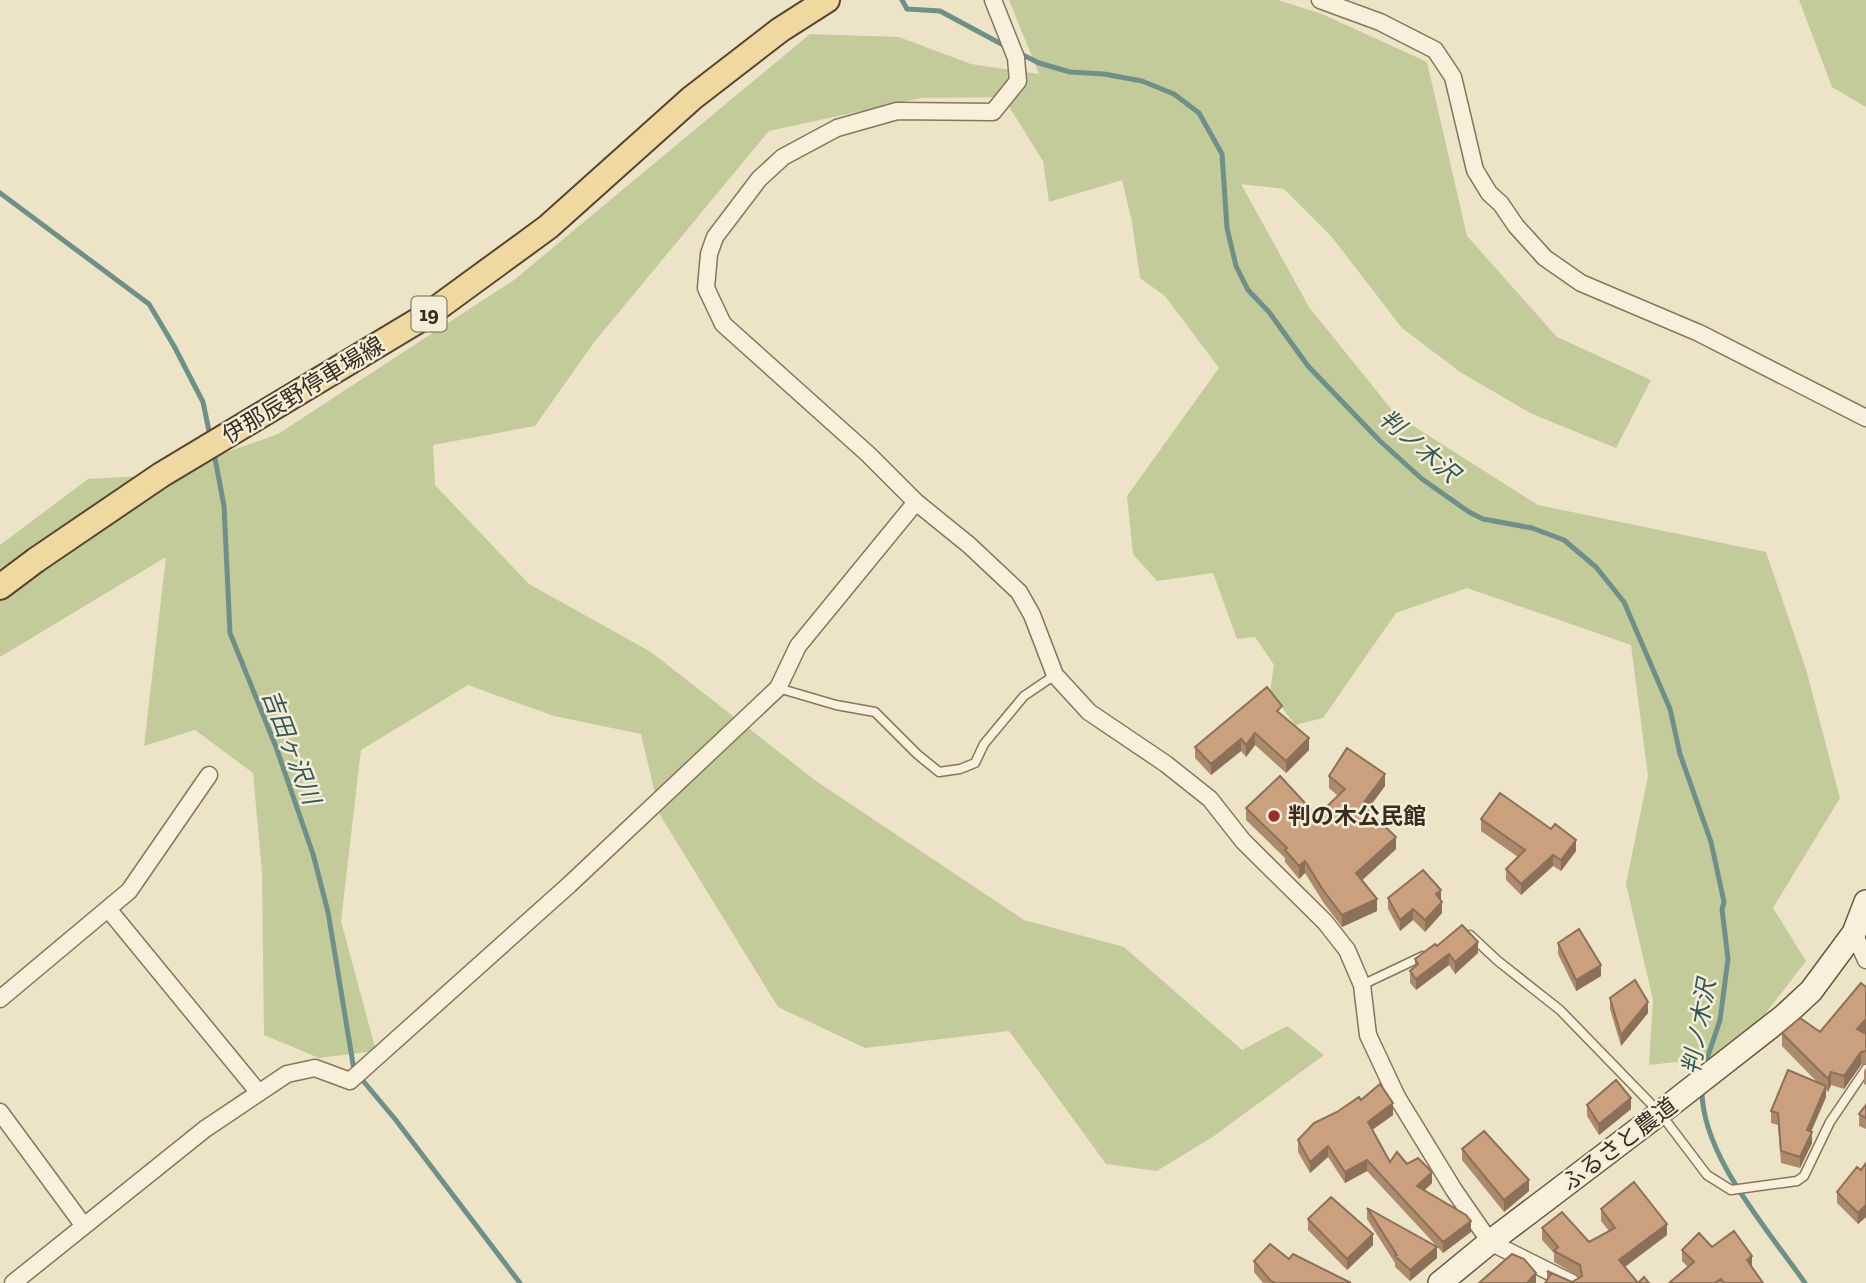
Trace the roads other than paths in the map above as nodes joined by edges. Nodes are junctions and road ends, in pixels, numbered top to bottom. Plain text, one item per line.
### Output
1 (827, 0) edge
2 (993, 0) edge
3 (1321, 0) edge
4 (1866, 418) edge
5 (916, 502) junction
6 (0, 587) edge
7 (1055, 675) junction
8 (778, 688) junction
9 (209, 775) dead end
10 (1866, 902) edge
11 (113, 915) dead end
12 (1463, 928) edge
13 (1854, 933) junction
14 (1427, 953) edge
15 (1866, 960) edge
16 (1363, 985) junction
17 (0, 999) edge
18 (1866, 1069) edge
19 (259, 1093) junction
20 (0, 1112) edge
21 (1660, 1113) junction
22 (84, 1226) junction
23 (1490, 1241) junction
24 (13, 1283) edge
25 (1440, 1283) edge
26 (1572, 1283) edge

1 - 6 main road, 伊那辰野停車場線 / 19
2 - 5 street
3 - 4 street
5 - 7 street
5 - 8 street
7 - 8 lane
7 - 16 street
8 - 19 street
9 - 17 street
10 - 13 street, ふるさと農道
11 - 19 street
12 - 21 lane
13 - 15 street
13 - 21 street, ふるさと農道
14 - 16 lane
16 - 23 street
18 - 21 lane
19 - 22 street
20 - 22 street
21 - 23 street, ふるさと農道
22 - 24 street
23 - 25 street, ふるさと農道
23 - 26 street

